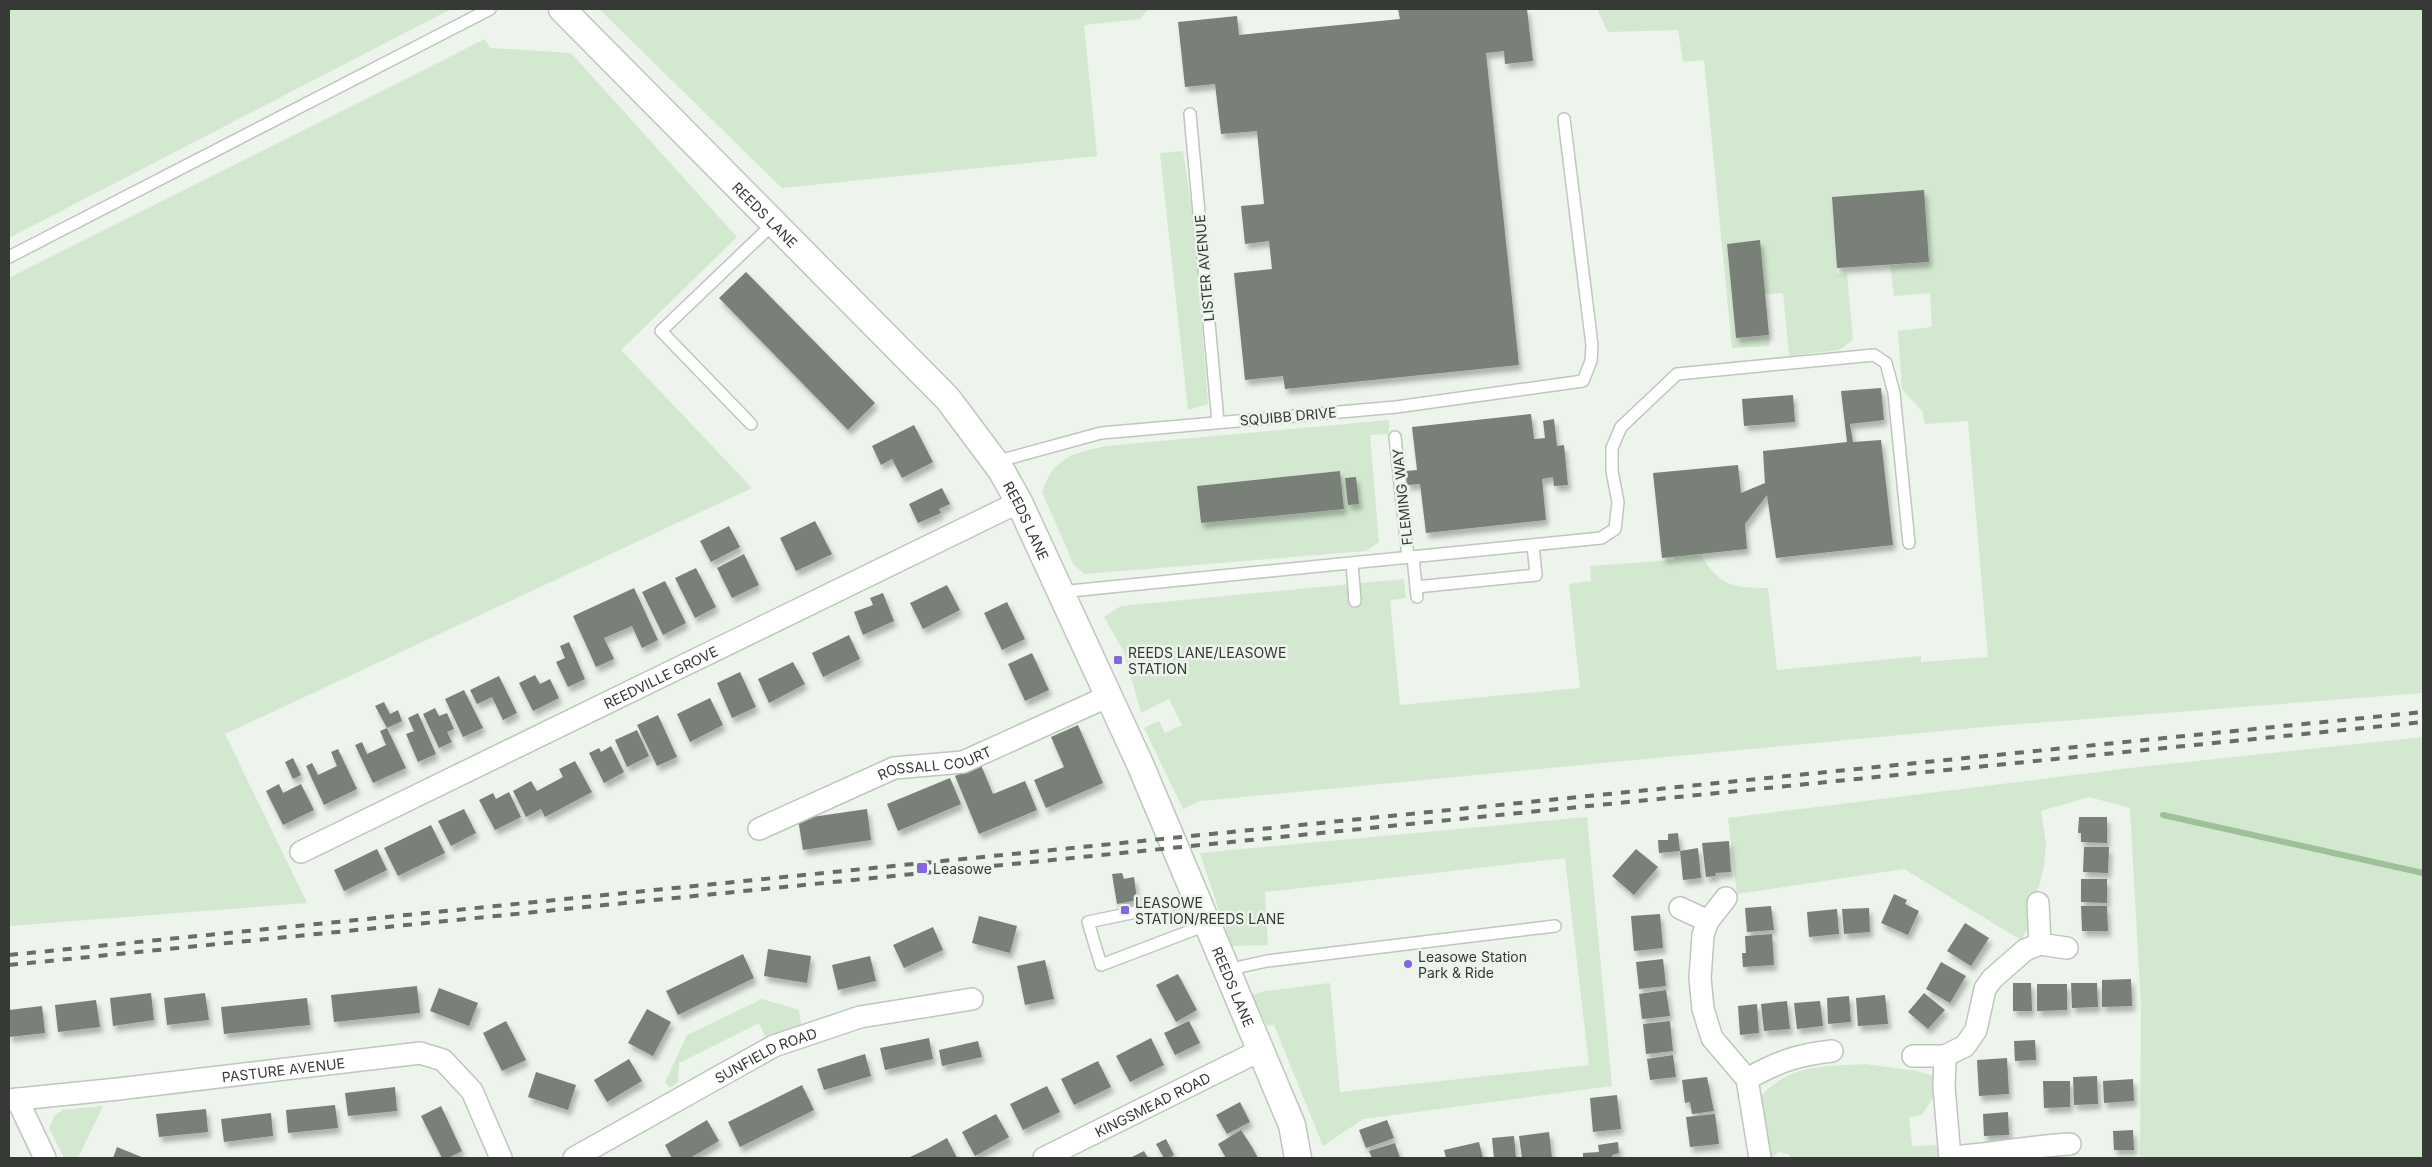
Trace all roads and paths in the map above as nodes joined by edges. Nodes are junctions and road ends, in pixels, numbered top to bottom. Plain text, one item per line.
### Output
1 (490, 9) edge
2 (562, 9) edge
3 (1190, 114) dead end
4 (1564, 120) dead end
5 (774, 223) junction
6 (9, 257) edge
7 (1218, 422) junction
8 (751, 424) dead end
9 (1395, 438) dead end
10 (995, 462) junction
11 (1019, 502) junction
12 (1909, 543) dead end
13 (1533, 544) junction
14 (1411, 557) junction
15 (1352, 563) junction
16 (1060, 592) junction
17 (1355, 601) dead end
18 (1109, 696) junction
19 (759, 829) dead end
20 (301, 852) dead end
21 (1194, 897) junction
22 (1726, 898) dead end
23 (2038, 903) dead end
24 (1680, 908) dead end
25 (1708, 921) junction
26 (1206, 925) junction
27 (1555, 926) dead end
28 (2040, 944) junction
29 (2067, 948) dead end
30 (1226, 970) junction
31 (972, 999) dead end
32 (1261, 1050) junction
33 (1832, 1051) dead end
34 (1913, 1056) dead end
35 (1945, 1056) junction
36 (1746, 1079) junction
37 (13, 1100) edge
38 (2070, 1144) dead end
39 (45, 1158) edge
40 (501, 1158) edge
41 (574, 1158) edge
42 (1044, 1158) edge
43 (1298, 1158) edge
44 (1760, 1158) edge
45 (1950, 1158) edge

1 - 6 lane
2 - 5 street, REEDS LANE
3 - 7 lane, LISTER AVENUE
4 - 7 lane, SQUIBB DRIVE
5 - 8 lane
5 - 10 street, REEDS LANE
7 - 10 lane, SQUIBB DRIVE
9 - 14 lane, FLEMING WAY
10 - 11 street, REEDS LANE
11 - 16 street, REEDS LANE
11 - 20 street, REEDVILLE GROVE
12 - 13 lane
13 - 14 lane
13 - 14 lane, FLEMING WAY
14 - 15 lane
15 - 16 lane
15 - 17 lane
16 - 18 street, REEDS LANE
18 - 19 street, ROSSALL COURT
18 - 21 street, REEDS LANE
21 - 26 street, REEDS LANE
21 - 26 lane
22 - 25 street
23 - 28 street
24 - 25 street
25 - 36 street
26 - 30 street, REEDS LANE
27 - 30 lane
28 - 29 street
28 - 35 street
30 - 32 street, REEDS LANE
31 - 41 street, SUNFIELD ROAD
32 - 42 street, KINGSMEAD ROAD
32 - 43 street, REEDS LANE
33 - 36 street
34 - 35 street
35 - 45 street
36 - 44 street
37 - 39 street
37 - 40 street, PASTURE AVENUE
38 - 45 street

